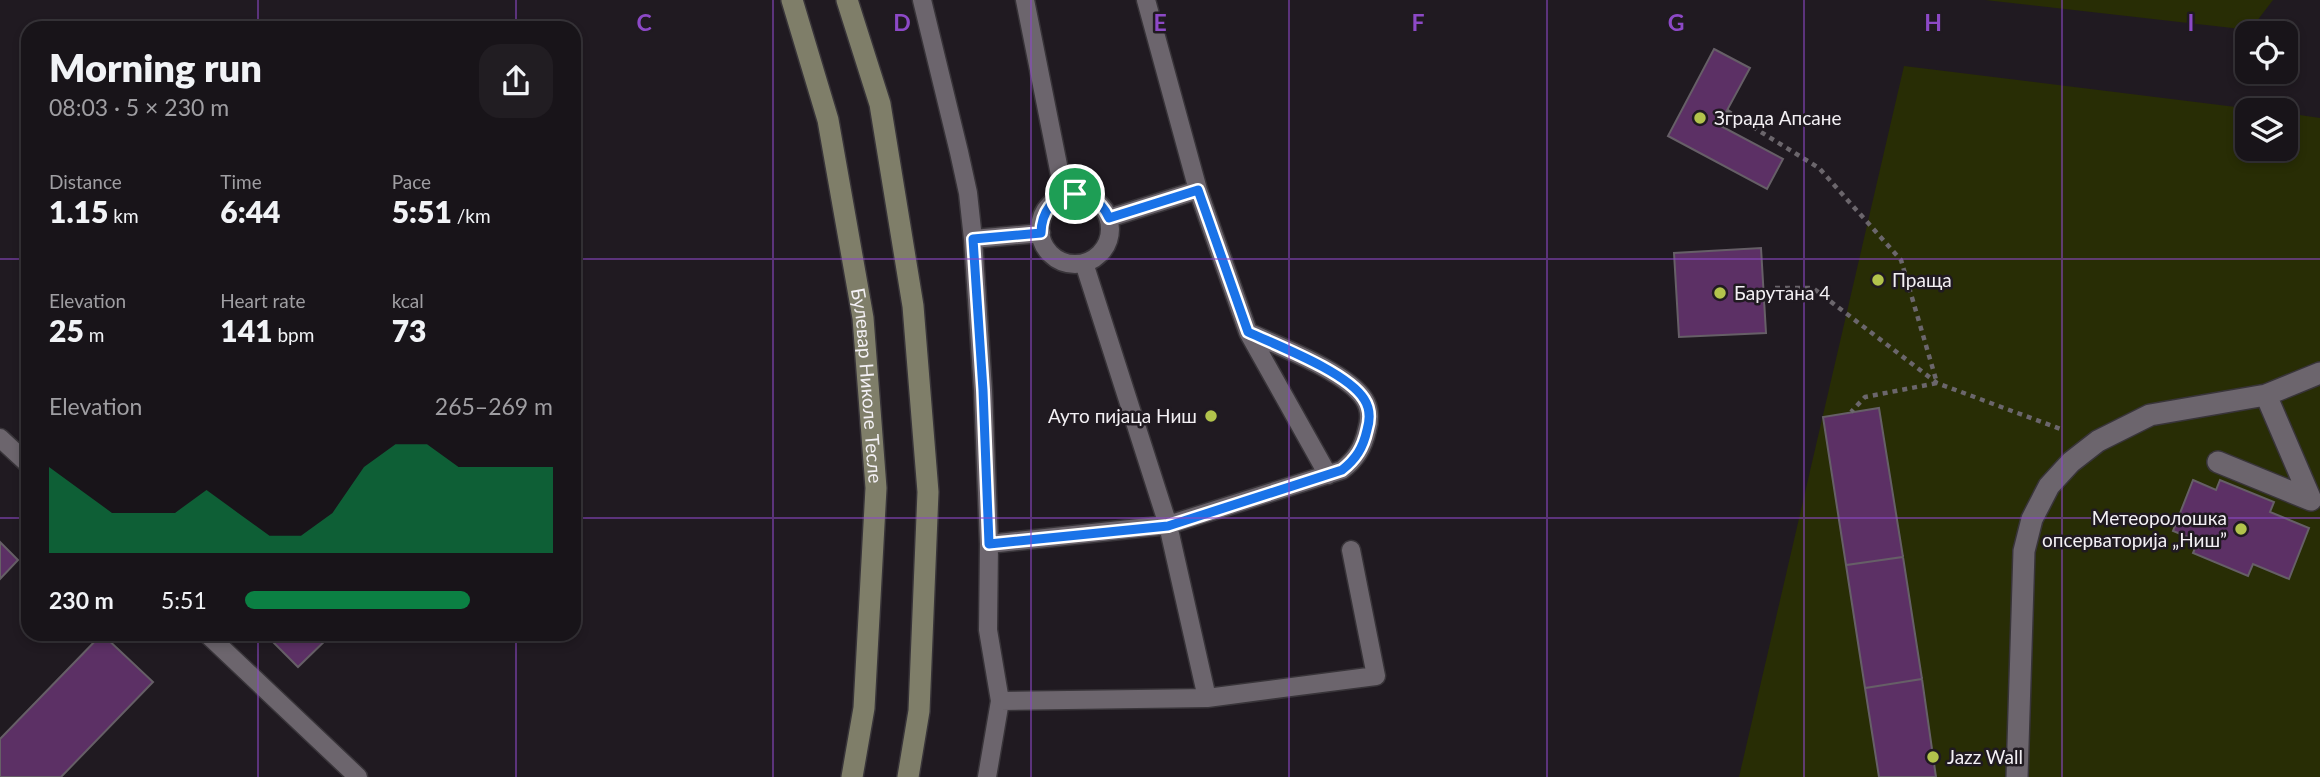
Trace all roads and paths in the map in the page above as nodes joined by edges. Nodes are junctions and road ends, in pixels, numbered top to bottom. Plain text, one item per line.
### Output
1 (792, 0) edge
2 (847, 0) edge
3 (922, 0) edge
4 (1025, 0) edge
5 (1146, 0) edge
6 (1727, 111) dead end
7 (1198, 190) junction
8 (1064, 195) junction
9 (1109, 218) junction
10 (1041, 233) junction
11 (973, 239) junction
12 (1084, 263) junction
13 (1775, 288) dead end
14 (1248, 332) junction
15 (2320, 373) edge
16 (1937, 383) junction
17 (2266, 395) junction
18 (1851, 412) dead end
19 (0, 438) edge
20 (2098, 440) junction
21 (21, 458) edge
22 (2218, 462) dead end
23 (1328, 475) junction
24 (1168, 526) junction
25 (989, 544) junction
26 (1350, 550) dead end
27 (214, 641) edge
28 (1207, 698) junction
29 (1000, 701) junction
30 (358, 777) edge
31 (852, 777) edge
32 (908, 777) edge
33 (987, 777) edge
34 (2017, 777) edge

1 - 31 main road, Булевар Николе Тесле
2 - 32 main road
3 - 11 lane
4 - 8 lane
5 - 7 lane
6 - 16 path
7 - 9 lane
7 - 14 lane
8 - 9 lane
8 - 10 lane
9 - 12 lane
10 - 11 lane
10 - 12 lane
11 - 25 lane
12 - 24 lane
13 - 16 path
14 - 23 lane
14 - 23 lane
15 - 17 street
16 - 18 path
16 - 20 path
17 - 20 street
17 - 22 street
19 - 21 lane
20 - 34 street
23 - 24 lane
24 - 25 lane
24 - 28 lane
25 - 29 lane
26 - 28 lane
27 - 30 lane
28 - 29 lane
29 - 33 lane

